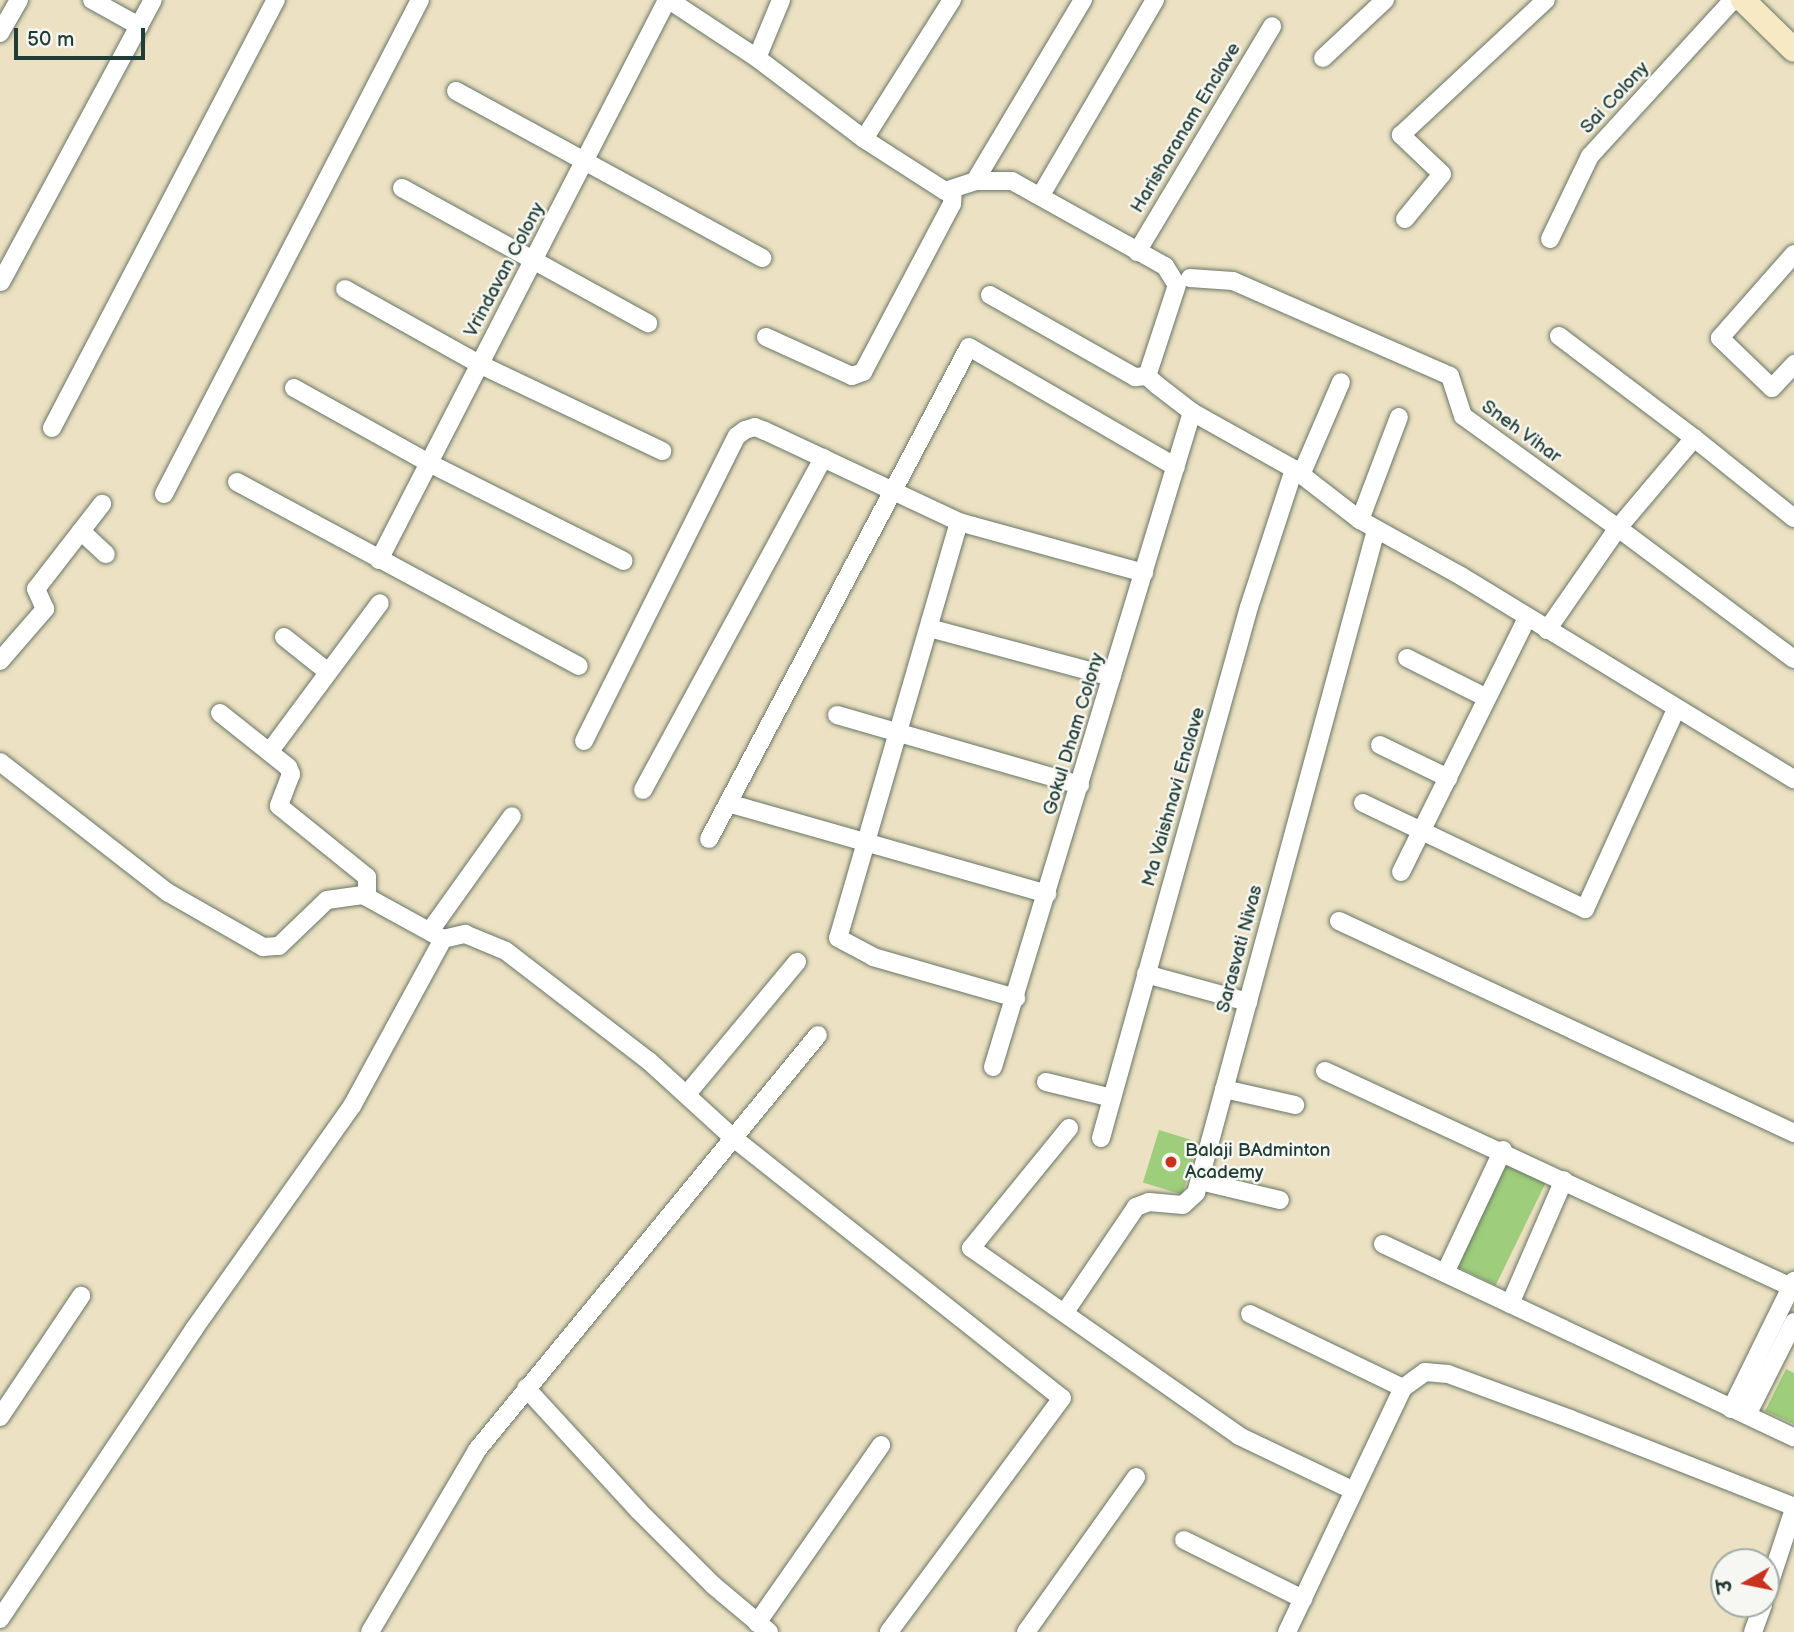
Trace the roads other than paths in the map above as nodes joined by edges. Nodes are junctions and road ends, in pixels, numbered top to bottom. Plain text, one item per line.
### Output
1 (92, 0) edge
2 (153, 0) edge
3 (276, 0) edge
4 (420, 0) edge
5 (668, 0) edge
6 (781, 0) edge
7 (952, 0) edge
8 (1083, 0) edge
9 (1155, 0) edge
10 (1385, 0) edge
11 (1546, 0) edge
12 (1733, 0) edge
13 (11, 4) edge
14 (1757, 5) edge
15 (139, 26) junction
16 (1272, 26) dead end
17 (0, 33) edge
18 (1794, 50) edge
19 (757, 58) junction
20 (1323, 58) dead end
21 (456, 91) dead end
22 (864, 139) junction
23 (585, 163) junction
24 (975, 181) junction
25 (402, 188) dead end
26 (953, 191) junction
27 (1041, 195) junction
28 (1405, 219) dead end
29 (1550, 239) dead end
30 (1137, 252) junction
31 (1794, 254) edge
32 (762, 258) dead end
33 (533, 261) junction
34 (1190, 278) dead end
35 (1, 282) edge
36 (345, 289) dead end
37 (990, 295) dead end
38 (648, 323) dead end
39 (1559, 336) dead end
40 (766, 337) dead end
41 (479, 364) junction
42 (1794, 364) edge
43 (1147, 376) junction
44 (1342, 382) dead end
45 (294, 388) dead end
46 (1192, 412) junction
47 (1399, 417) dead end
48 (52, 428) dead end
49 (1694, 438) junction
50 (662, 451) dead end
51 (823, 458) junction
52 (427, 462) junction
53 (1176, 467) junction
54 (1298, 472) junction
55 (237, 482) dead end
56 (892, 490) junction
57 (164, 494) dead end
58 (102, 504) dead end
59 (1794, 518) edge
60 (1360, 520) junction
61 (960, 522) junction
62 (1618, 528) junction
63 (1376, 530) junction
64 (81, 531) junction
65 (106, 554) dead end
66 (379, 560) junction
67 (624, 561) dead end
68 (1144, 573) junction
69 (380, 603) dead end
70 (1527, 618) junction
71 (929, 628) junction
72 (1546, 630) junction
73 (284, 637) dead end
74 (1407, 658) dead end
75 (1794, 659) edge
76 (0, 661) edge
77 (579, 666) dead end
78 (328, 672) junction
79 (1112, 677) junction
80 (1487, 698) junction
81 (1676, 709) junction
82 (220, 713) dead end
83 (838, 715) dead end
84 (898, 732) junction
85 (584, 741) dead end
86 (1380, 745) dead end
87 (270, 751) junction
88 (0, 762) edge
89 (1448, 778) junction
90 (1794, 779) edge
91 (1080, 785) junction
92 (643, 790) dead end
93 (728, 803) junction
94 (1363, 803) dead end
95 (512, 816) dead end
96 (1421, 833) junction
97 (709, 839) dead end
98 (866, 842) junction
99 (1401, 872) dead end
100 (1047, 894) junction
101 (367, 895) junction
102 (1339, 921) dead end
103 (436, 935) junction
104 (797, 962) dead end
105 (1146, 974) junction
106 (1016, 998) junction
107 (1248, 1002) junction
108 (818, 1035) dead end
109 (993, 1067) dead end
110 (1325, 1071) dead end
111 (1046, 1082) dead end
112 (1224, 1089) junction
113 (687, 1094) junction
114 (1112, 1098) junction
115 (1295, 1105) dead end
116 (1069, 1128) dead end
117 (1794, 1133) edge
118 (731, 1136) junction
119 (1101, 1138) dead end
120 (1503, 1150) junction
121 (1564, 1180) junction
122 (1200, 1181) junction
123 (1280, 1200) dead end
124 (1383, 1244) dead end
125 (1445, 1273) junction
126 (1793, 1284) edge
127 (81, 1296) dead end
128 (1510, 1304) junction
129 (1065, 1312) junction
130 (1250, 1314) dead end
131 (1771, 1326) junction
132 (1791, 1329) edge
133 (1786, 1362) edge
134 (526, 1388) junction
135 (1404, 1388) junction
136 (1739, 1412) junction
137 (0, 1417) edge
138 (1794, 1437) edge
139 (881, 1445) dead end
140 (1136, 1476) dead end
141 (1352, 1490) junction
142 (1794, 1508) edge
143 (1184, 1540) dead end
144 (1780, 1551) edge
145 (1303, 1599) junction
146 (0, 1619) edge
147 (754, 1626) edge
148 (369, 1632) edge
149 (889, 1632) edge
150 (1026, 1632) edge
151 (1287, 1632) edge

1 - 15 street
2 - 15 street
3 - 48 street
4 - 57 street
5 - 19 street
5 - 23 street, Vrindavan Colony
6 - 19 street
7 - 22 street
8 - 24 street
9 - 27 street
10 - 20 street
11 - 28 street
12 - 29 street, Sai Colony
13 - 17 street
14 - 18 street
15 - 35 street
16 - 30 street, Harisharanam Enclave
19 - 22 street
21 - 23 street
22 - 26 street
23 - 32 street
23 - 33 street, Vrindavan Colony
24 - 26 street
24 - 27 street
25 - 33 street
26 - 40 street
27 - 30 street
30 - 43 street
31 - 42 street
33 - 38 street
33 - 41 street, Vrindavan Colony
34 - 62 street, Sneh Vihar
36 - 41 street
37 - 43 street
39 - 49 street
41 - 50 street
41 - 52 street, Vrindavan Colony
43 - 46 street
44 - 54 street, Ma Vaishnavi Enclave
45 - 52 street
46 - 53 street, Gokul Dham Colony
46 - 54 street
47 - 60 street
49 - 59 street
49 - 62 street
51 - 56 street
51 - 85 street
51 - 92 street
52 - 66 street, Vrindavan Colony
52 - 67 street
53 - 56 street
53 - 68 street, Gokul Dham Colony
54 - 60 street
54 - 105 street, Ma Vaishnavi Enclave
55 - 66 street
56 - 61 street
56 - 93 street
58 - 64 street
60 - 63 street
61 - 68 street
61 - 71 street
62 - 72 street
62 - 75 street, Sneh Vihar
63 - 70 street
63 - 107 street, Sarasvati Nivas
64 - 65 street
64 - 76 street
66 - 77 street
68 - 79 street, Gokul Dham Colony
69 - 78 street
70 - 72 street
70 - 80 street
71 - 79 street
71 - 84 street
72 - 81 street
73 - 78 street
74 - 80 street
78 - 87 street
79 - 91 street, Gokul Dham Colony
80 - 89 street
81 - 90 street
81 - 96 street
82 - 87 street
83 - 84 street
84 - 91 street
84 - 98 street
86 - 89 street
87 - 101 street
88 - 101 street
89 - 96 street
91 - 100 street, Gokul Dham Colony
93 - 97 street
93 - 98 street
94 - 96 street
95 - 103 street
96 - 99 street
98 - 100 street
98 - 106 street
100 - 106 street, Gokul Dham Colony
101 - 103 street
102 - 117 street
103 - 113 street
103 - 146 street
104 - 113 street
105 - 107 street
105 - 114 street, Ma Vaishnavi Enclave
106 - 109 street, Gokul Dham Colony
107 - 112 street, Sarasvati Nivas
108 - 118 street
110 - 120 street
111 - 114 street
112 - 115 street
112 - 122 street, Sarasvati Nivas
113 - 118 street
114 - 119 street, Ma Vaishnavi Enclave
116 - 129 street
118 - 134 street
118 - 149 street
120 - 121 street
120 - 125 street
121 - 126 street
121 - 128 street
122 - 123 street
122 - 129 street, Sarasvati Nivas
124 - 125 street
125 - 128 street
126 - 131 street
127 - 137 street
128 - 136 street
129 - 141 street
130 - 135 street
131 - 132 street
131 - 136 street
132 - 133 street
133 - 136 street
134 - 147 street
134 - 148 street
135 - 141 street
135 - 142 street
136 - 138 street
139 - 147 street
140 - 150 street
141 - 145 street
142 - 144 street
143 - 145 street
145 - 151 street

